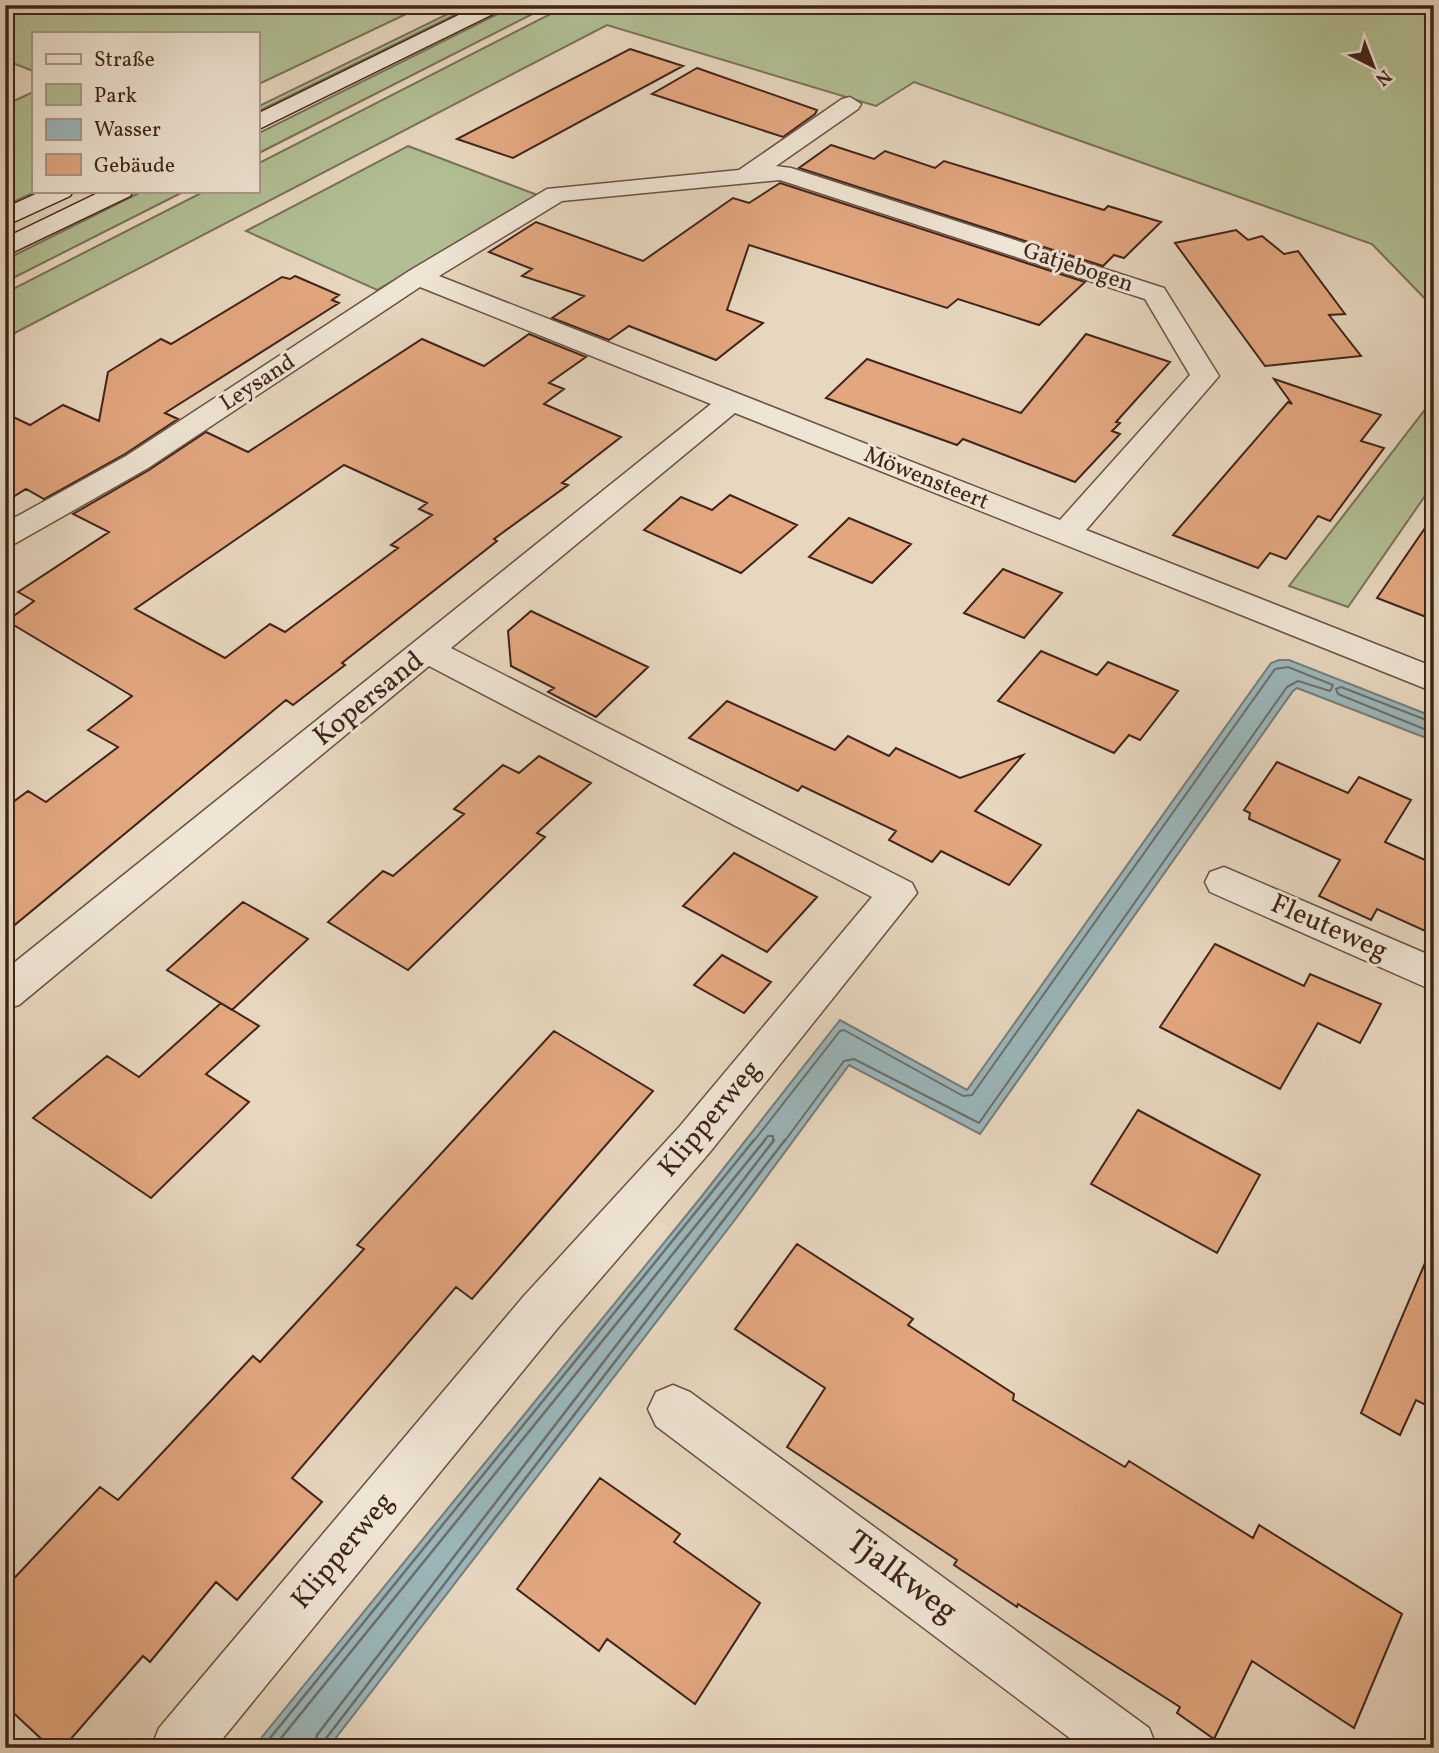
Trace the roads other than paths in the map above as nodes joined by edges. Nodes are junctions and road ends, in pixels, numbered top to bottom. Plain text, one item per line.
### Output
1 (496, 5) edge
2 (850, 104) dead end
3 (259, 122) edge
4 (747, 176) junction
5 (59, 192) edge
6 (119, 192) edge
7 (5, 218) edge
8 (507, 223) joint
9 (5, 248) edge
10 (418, 277) junction
11 (731, 402) junction
12 (1065, 535) junction
13 (5, 536) edge
14 (428, 651) junction
15 (1434, 680) edge
16 (1224, 882) dead end
17 (1434, 975) edge
18 (5, 993) edge
19 (673, 1409) dead end
20 (178, 1748) edge
21 (1129, 1748) edge

1 - 3 street
2 - 4 street, Gatjebogen
4 - 8 street, Gatjebogen
4 - 12 street, Gatjebogen
5 - 7 street
6 - 9 street
8 - 10 street, Leysand
10 - 11 street, Möwensteert
10 - 13 street, Leysand
11 - 12 street, Möwensteert
11 - 14 street, Kopersand
12 - 15 street, Möwensteert
14 - 18 street, Kopersand
14 - 20 street, Klipperweg
16 - 17 street, Fleuteweg
19 - 21 street, Tjalkweg

